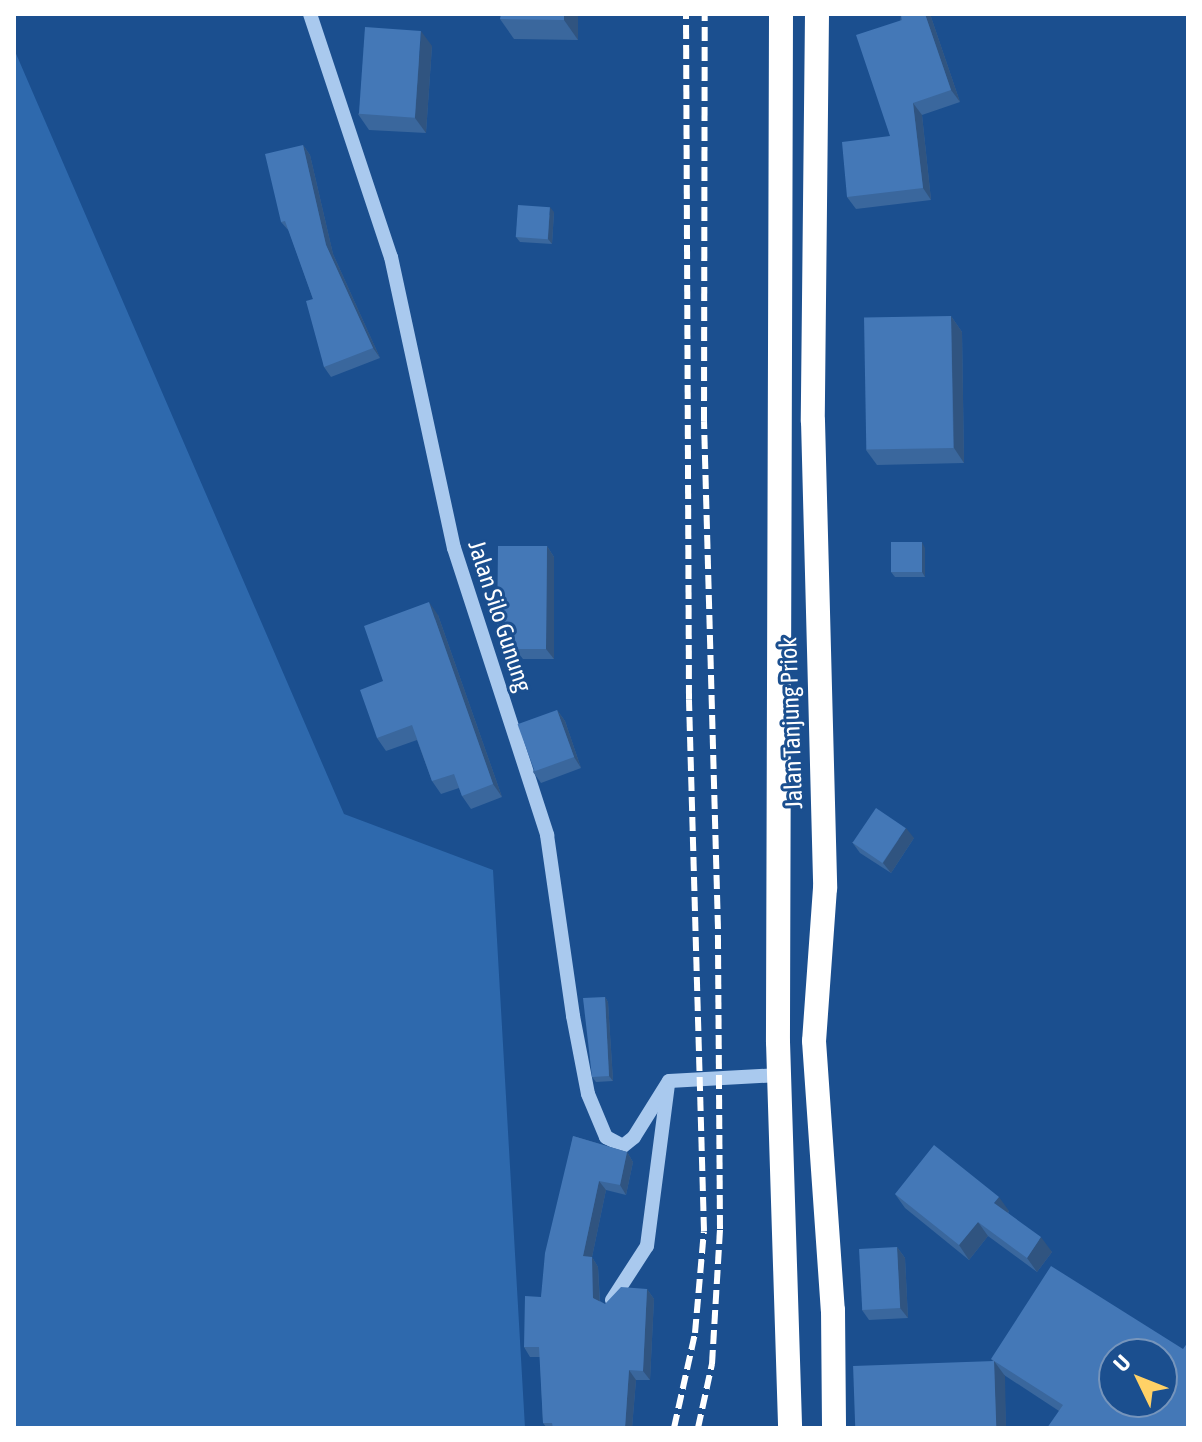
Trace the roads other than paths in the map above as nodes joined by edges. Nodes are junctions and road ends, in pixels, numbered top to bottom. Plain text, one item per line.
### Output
1 (310, 14) edge
2 (781, 14) edge
3 (817, 14) edge
4 (779, 1075) junction
5 (669, 1081) junction
6 (609, 1304) edge
7 (790, 1428) edge
8 (834, 1428) edge

1 - 5 street, Jalan Silo Gunung
2 - 4 highway, Jalan Tanjung Priok
3 - 8 highway, Jalan Tanjung Priok
4 - 5 street
4 - 7 highway, Jalan Tanjung Priok
5 - 6 street

